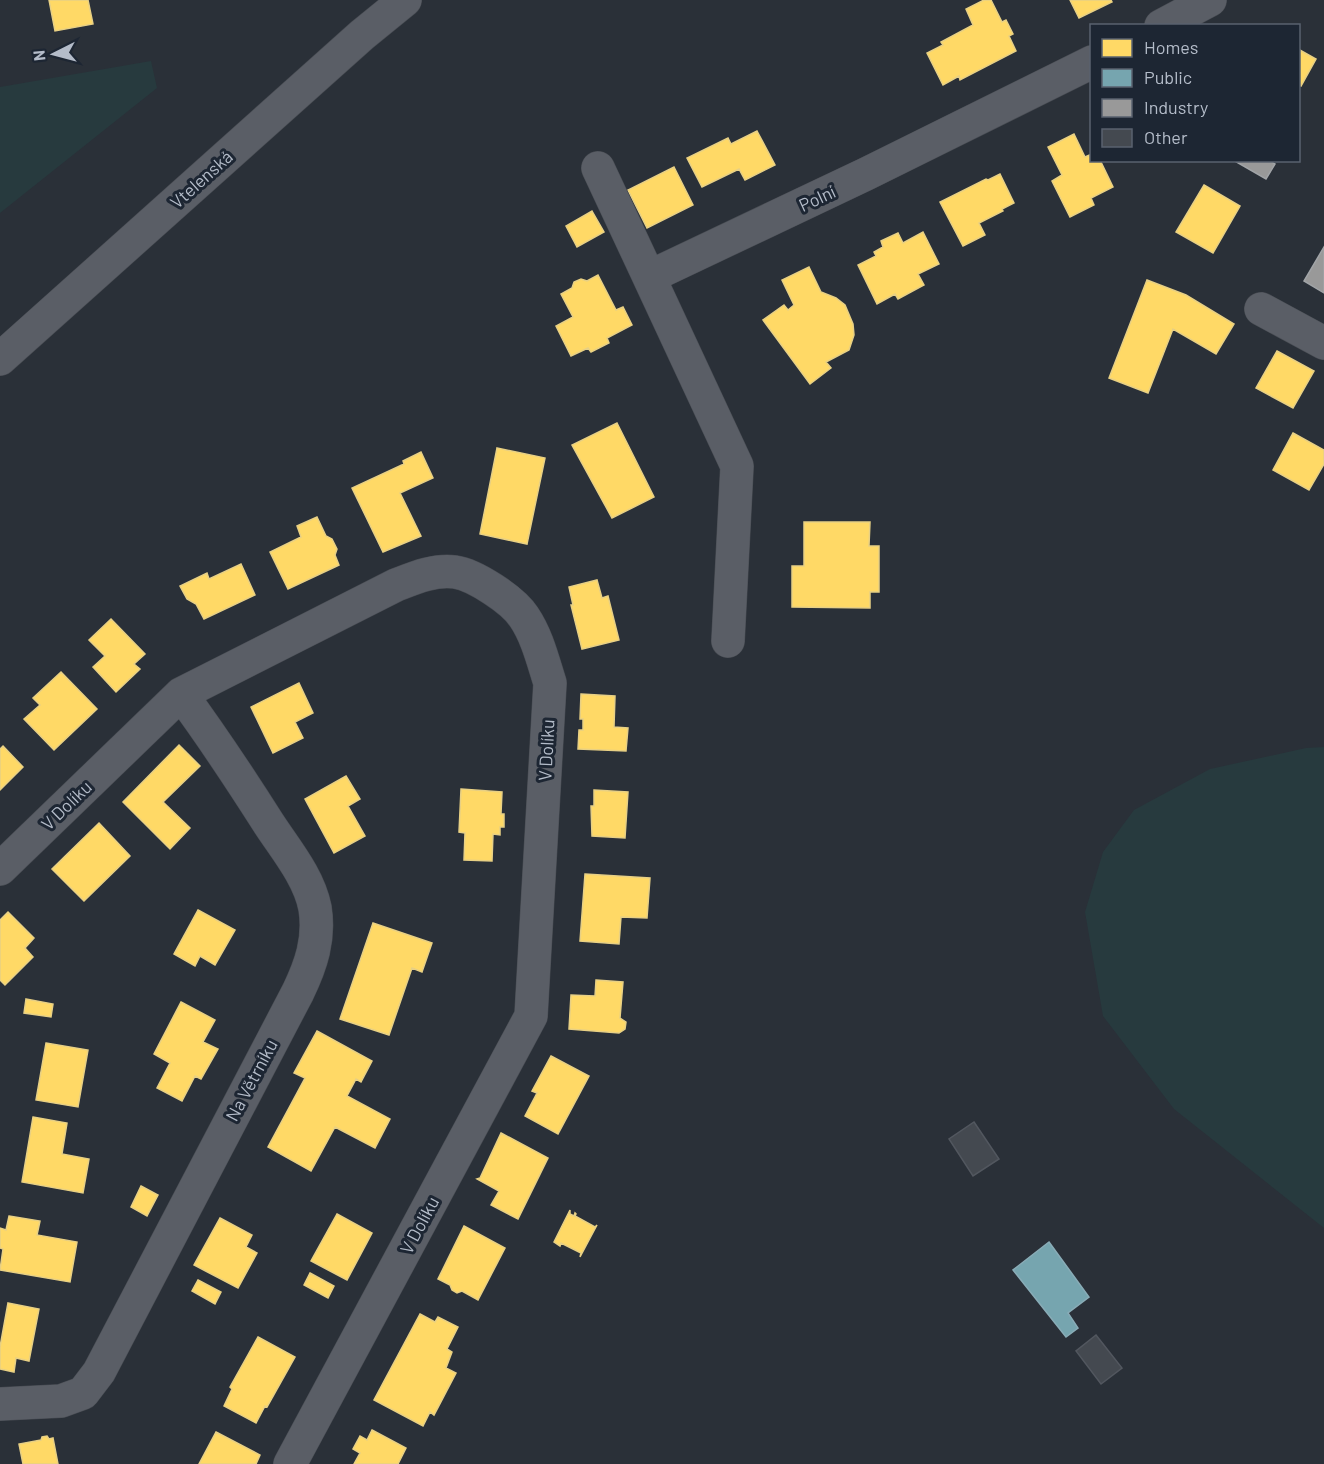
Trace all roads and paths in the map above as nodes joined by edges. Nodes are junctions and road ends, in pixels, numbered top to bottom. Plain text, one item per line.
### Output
1 (405, 0) edge
2 (1210, 0) edge
3 (1165, 24) edge
4 (1090, 63) edge
5 (598, 168) dead end
6 (649, 277) junction
7 (1261, 309) dead end
8 (1324, 343) edge
9 (0, 359) edge
10 (728, 641) dead end
11 (181, 694) junction
12 (0, 869) edge
13 (0, 1404) edge
14 (290, 1464) edge

1 - 9 street, Vtelenská
2 - 3 street
4 - 6 street, Polní
5 - 6 street
6 - 10 street
7 - 8 street
11 - 12 street, V Dolíku
11 - 13 street, Na Větrníku
11 - 14 street, V Dolíku

